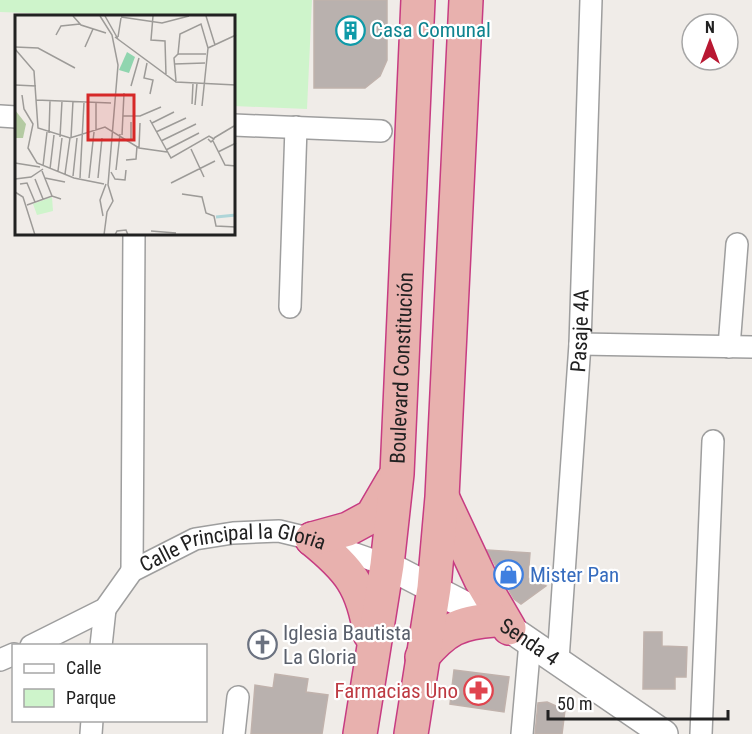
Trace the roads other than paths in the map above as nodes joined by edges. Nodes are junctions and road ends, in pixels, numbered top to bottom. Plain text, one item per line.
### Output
1 (418, 0) edge
2 (466, 0) edge
3 (591, 0) edge
4 (0, 116) edge
5 (15, 117) edge
6 (236, 125) edge
7 (296, 127) junction
8 (381, 131) dead end
9 (134, 236) edge
10 (737, 244) dead end
11 (290, 307) dead end
12 (580, 344) junction
13 (729, 347) junction
14 (752, 347) edge
15 (713, 441) dead end
16 (397, 474) junction
17 (442, 497) junction
18 (312, 539) junction
19 (387, 565) junction
20 (132, 571) junction
21 (434, 588) junction
22 (105, 609) junction
23 (511, 630) junction
24 (33, 644) edge
25 (101, 644) edge
26 (372, 652) junction
27 (422, 657) junction
28 (558, 660) junction
29 (238, 697) dead end
30 (234, 734) edge
31 (360, 734) edge
32 (411, 734) edge
33 (522, 734) edge
34 (664, 734) edge
35 (701, 734) edge

1 - 16 highway, Boulevard Constitución
2 - 17 highway
3 - 12 street, Pasaje 4A
4 - 5 street
6 - 7 street
7 - 8 street
7 - 11 street
9 - 20 street
10 - 13 street
12 - 13 street
12 - 28 street, Pasaje 4A
13 - 14 street
15 - 35 street
16 - 18 highway
16 - 19 highway, Boulevard Constitución
17 - 21 highway
17 - 23 highway
18 - 19 street, Calle Principal la Gloria
18 - 20 street, Calle Principal la Gloria
18 - 26 highway
19 - 21 street, Senda 4
19 - 26 highway, Boulevard Constitución
20 - 22 street, Calle Principal la Gloria
21 - 23 street, Senda 4
21 - 27 highway
22 - 24 street, Calle Principal la Gloria
22 - 25 street
23 - 27 highway
23 - 28 street, Senda 4
23 - 33 street
26 - 31 highway, Boulevard Constitución
27 - 32 highway
28 - 34 street, Senda 4
29 - 30 street

